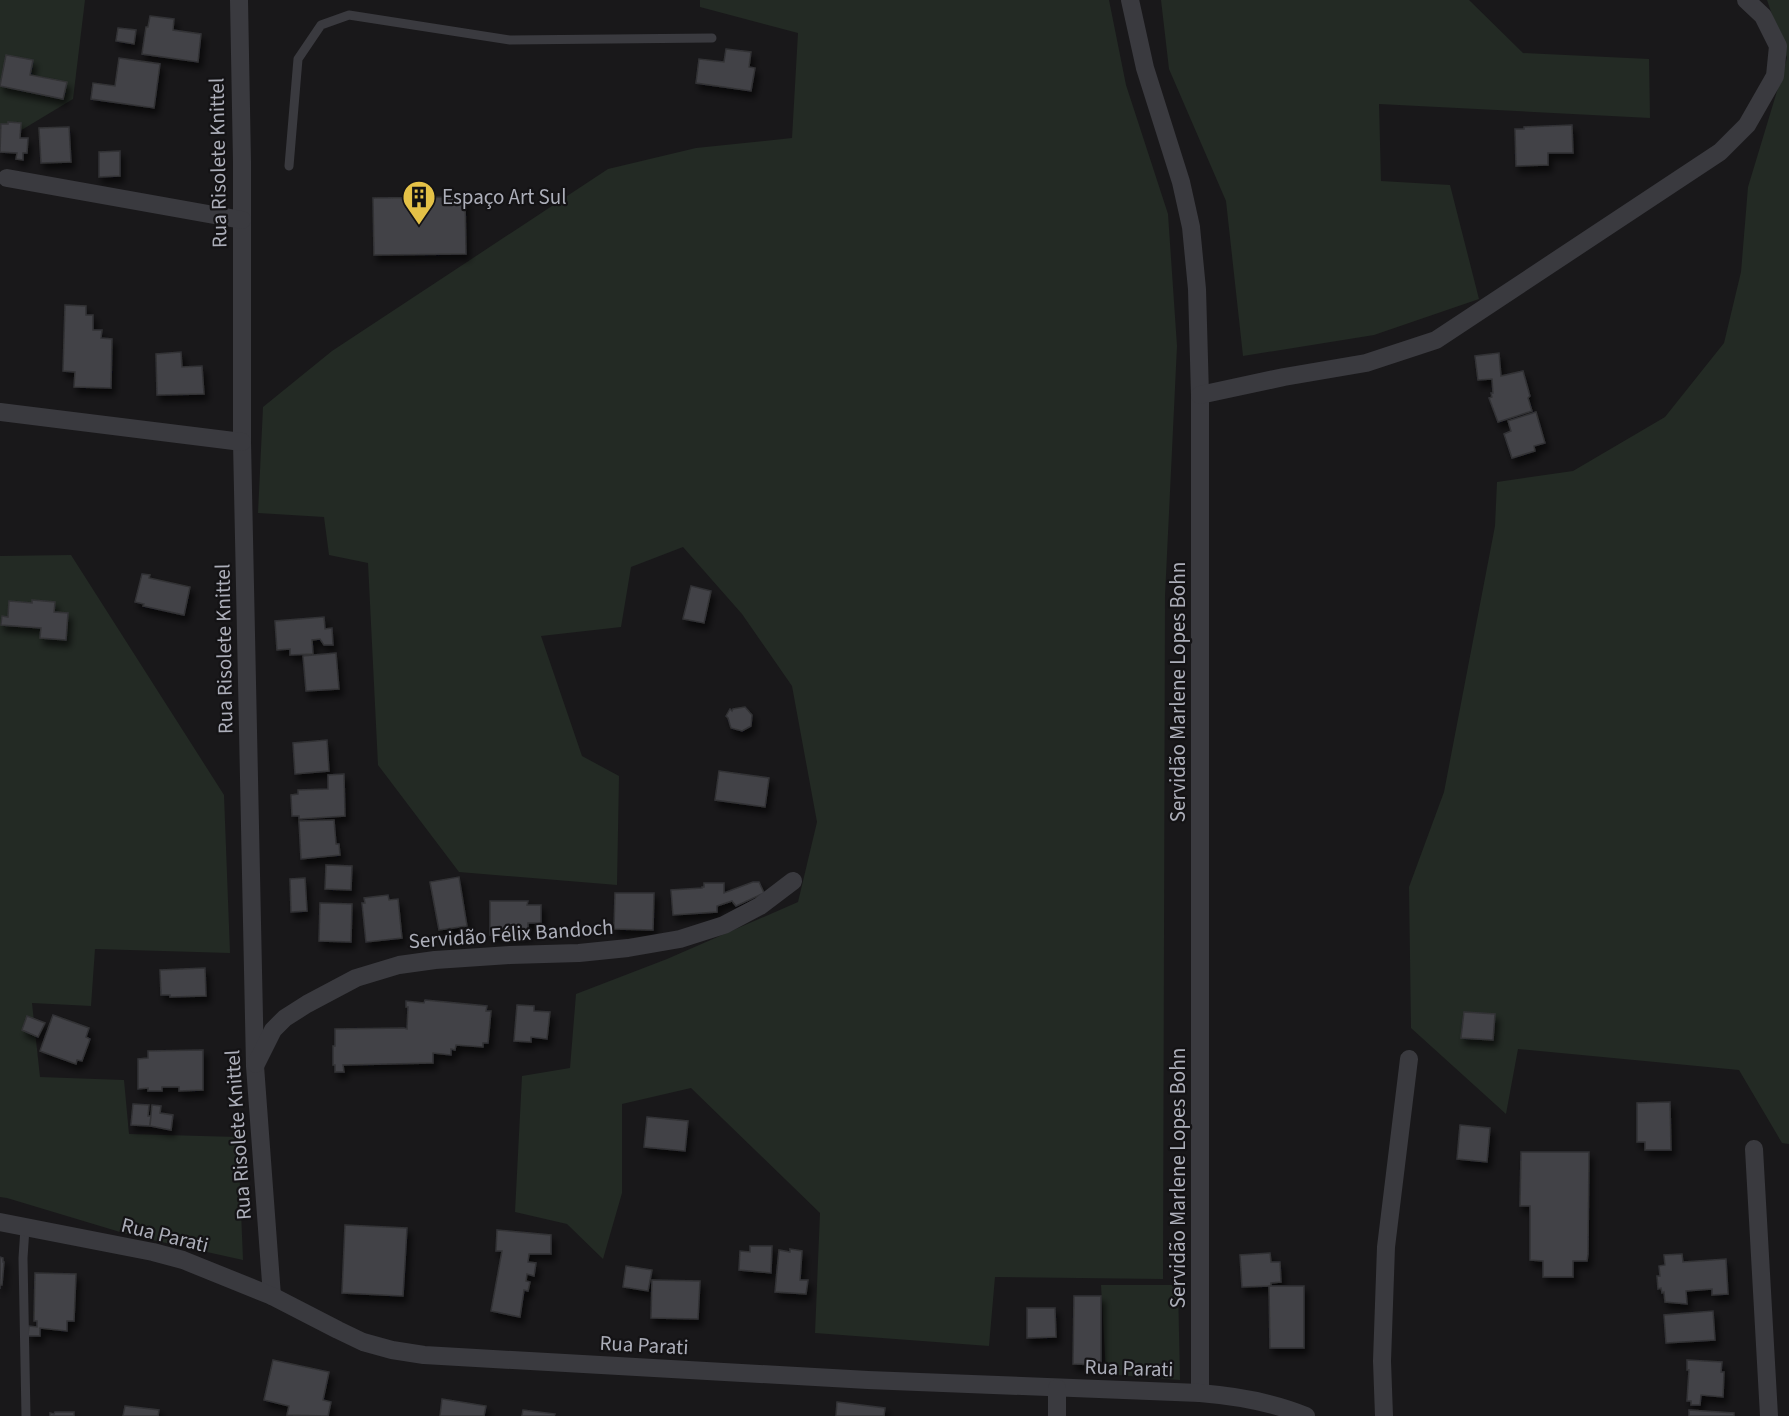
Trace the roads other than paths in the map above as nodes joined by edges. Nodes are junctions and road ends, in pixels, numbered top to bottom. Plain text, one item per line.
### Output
1 (239, 0) edge
2 (1130, 0) edge
3 (1746, 0) edge
4 (712, 38) dead end
5 (289, 166) dead end
6 (7, 178) dead end
7 (242, 220) junction
8 (1200, 395) junction
9 (0, 412) edge
10 (242, 442) junction
11 (793, 880) dead end
12 (1409, 1059) dead end
13 (255, 1066) junction
14 (1754, 1149) dead end
15 (0, 1222) edge
16 (25, 1228) junction
17 (272, 1296) junction
18 (1057, 1388) junction
19 (1200, 1393) junction
20 (26, 1416) edge
21 (1057, 1416) edge
22 (1306, 1416) edge
23 (1384, 1416) edge
24 (1769, 1416) edge

1 - 7 street, Rua Risolete Knittel
2 - 8 street, Servidão Marlene Lopes Bohn
3 - 8 street
4 - 5 lane
6 - 7 street
7 - 10 street, Rua Risolete Knittel
8 - 19 street, Servidão Marlene Lopes Bohn
9 - 10 street
10 - 13 street, Rua Risolete Knittel
11 - 13 street, Servidão Félix Bandoch
12 - 23 street
13 - 17 street, Rua Risolete Knittel
14 - 24 street
15 - 16 street, Rua Parati
16 - 17 street, Rua Parati
16 - 20 lane
17 - 18 street, Rua Parati
18 - 19 street, Rua Parati
18 - 21 street
19 - 22 street, Rua Parati

